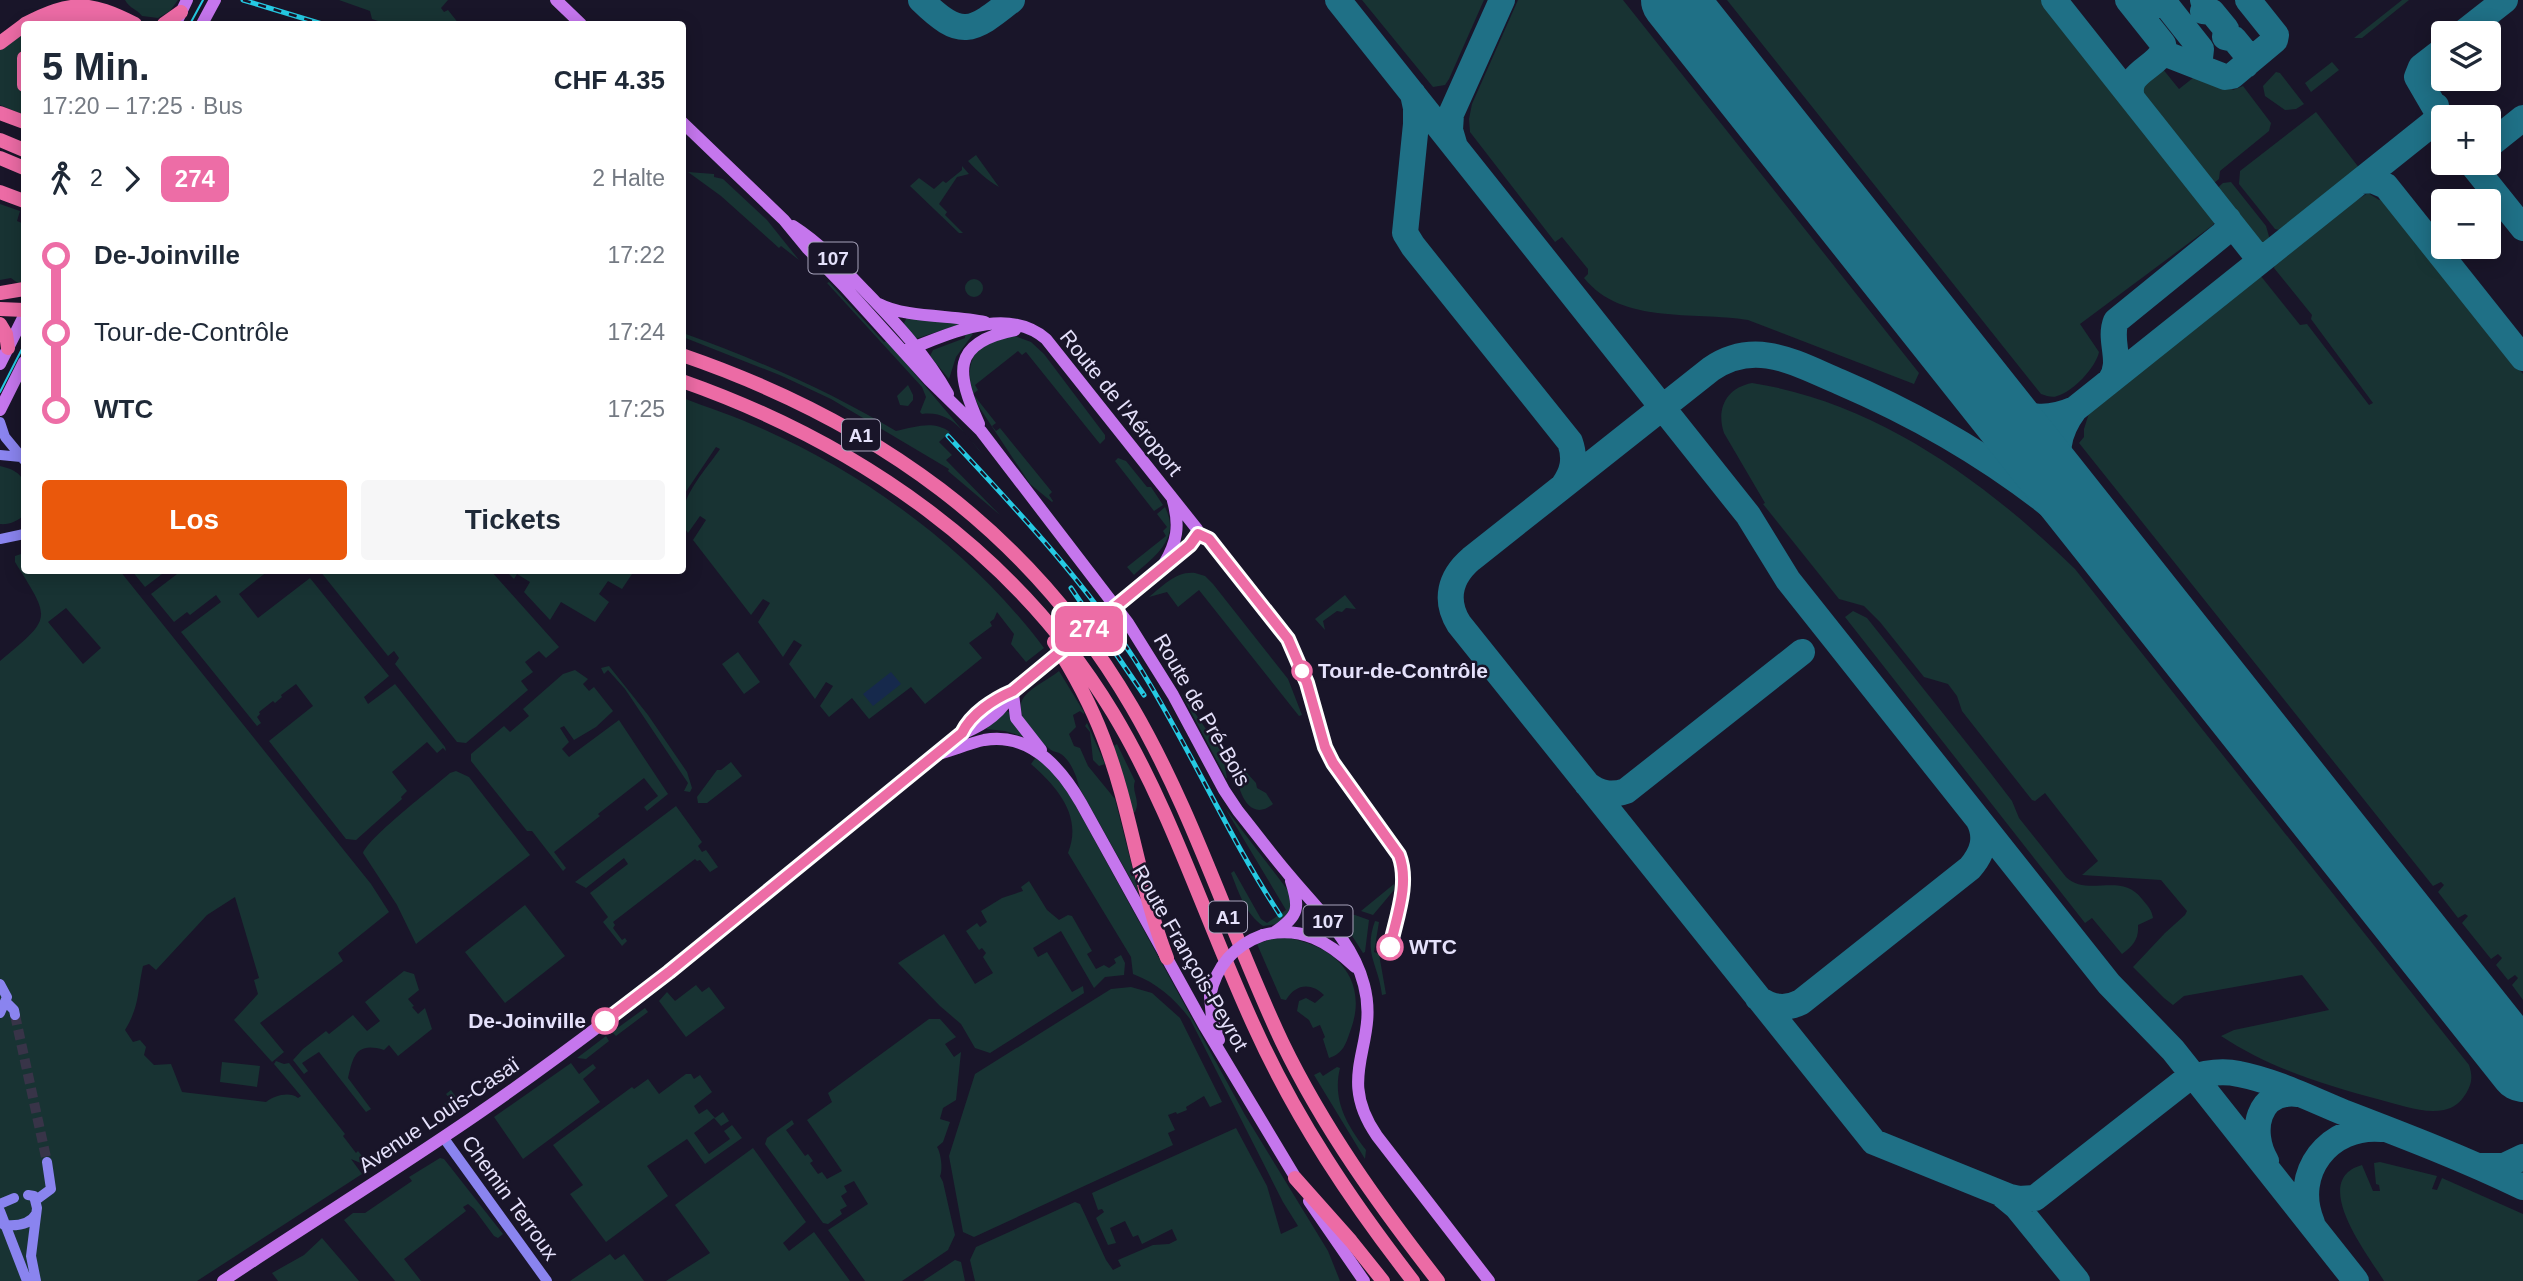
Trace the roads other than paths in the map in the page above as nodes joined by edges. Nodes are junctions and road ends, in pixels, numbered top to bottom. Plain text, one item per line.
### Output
1 (556, 0) edge
2 (214, 1) edge
3 (32, 21) edge
4 (56, 21) edge
5 (101, 21) edge
6 (129, 21) edge
7 (204, 21) edge
8 (578, 21) edge
9 (21, 28) edge
10 (0, 43) edge
11 (0, 113) edge
12 (21, 121) edge
13 (686, 126) edge
14 (0, 140) edge
15 (21, 149) edge
16 (0, 158) edge
17 (21, 167) edge
18 (0, 192) edge
19 (21, 200) edge
20 (784, 220) junction
21 (21, 290) edge
22 (0, 293) edge
23 (876, 303) junction
24 (0, 309) edge
25 (21, 310) edge
26 (21, 322) edge
27 (988, 323) junction
28 (0, 324) edge
29 (1027, 328) junction
30 (8, 348) junction
31 (909, 349) junction
32 (686, 357) edge
33 (0, 363) edge
34 (21, 368) edge
35 (686, 384) edge
36 (0, 410) edge
37 (0, 422) edge
38 (981, 431) junction
39 (0, 455) edge
40 (21, 457) edge
41 (21, 459) edge
42 (1172, 497) junction
43 (21, 535) edge
44 (0, 539) edge
45 (991, 564) junction
46 (1161, 570) junction
47 (1013, 691) junction
48 (932, 757) junction
49 (1048, 759) junction
50 (1289, 875) junction
51 (1269, 933) junction
52 (1167, 958) junction
53 (1360, 973) junction
54 (0, 984) edge
55 (6, 1002) junction
56 (0, 1013) tunnel mouth
57 (15, 1015) tunnel mouth
58 (1228, 1064) junction
59 (443, 1137) junction
60 (47, 1162) tunnel mouth
61 (1295, 1178) junction
62 (13, 1198) dead end
63 (0, 1204) edge
64 (34, 1204) junction
65 (0, 1211) edge
66 (4, 1225) junction
67 (27, 1281) edge
68 (36, 1281) edge
69 (223, 1281) edge
70 (547, 1281) edge
71 (1364, 1281) edge
72 (1383, 1281) edge
73 (1413, 1281) edge
74 (1438, 1281) edge
75 (1489, 1281) edge

1 - 8 main road
2 - 7 main road
3 - 6 highway
4 - 5 highway
9 - 10 highway
11 - 12 highway
13 - 20 main road, Route de Pré-Bois / 107
14 - 15 highway
16 - 17 highway
18 - 19 highway
20 - 23 main road, Route de Pré-Bois / 107
20 - 31 main road, Route de Pré-Bois / 107
21 - 22 highway
23 - 27 main road
23 - 31 main road, Route de Pré-Bois
24 - 25 highway
26 - 30 main road
27 - 29 main road, Route de l'Aéroport
27 - 31 main road, Route de l'Aéroport
28 - 30 highway
29 - 38 main road
29 - 42 main road, Route de l'Aéroport
30 - 33 main road
31 - 38 main road, Route de Pré-Bois
32 - 74 highway, A1
34 - 36 main road
35 - 45 highway, A1
37 - 40 street
38 - 50 main road, Route de Pré-Bois
39 - 41 street
42 - 46 main road
42 - 46 main road, Route de l'Aéroport
43 - 44 street
45 - 52 highway
45 - 73 highway, A1
46 - 47 main road, Avenue Louis-Casaï, bridge
47 - 48 main road, Avenue Louis-Casaï
47 - 49 main road
48 - 49 main road, Route François-Peyrot
48 - 59 main road, Avenue Louis-Casaï
49 - 52 main road, Route François-Peyrot
50 - 51 main road
50 - 53 main road, Route de Pré-Bois / 107
51 - 53 main road
51 - 58 main road, bridge
52 - 58 main road, Route François-Peyrot
53 - 75 main road, Route de Pré-Bois
54 - 55 street
55 - 56 street
55 - 57 street
58 - 61 main road, Route François-Peyrot
59 - 69 main road, Avenue Louis-Casaï
59 - 70 street, Chemin Terroux
60 - 64 street
61 - 71 main road, Route François-Peyrot
61 - 72 highway
62 - 63 street
64 - 66 street
64 - 68 street
65 - 66 street
66 - 67 street

